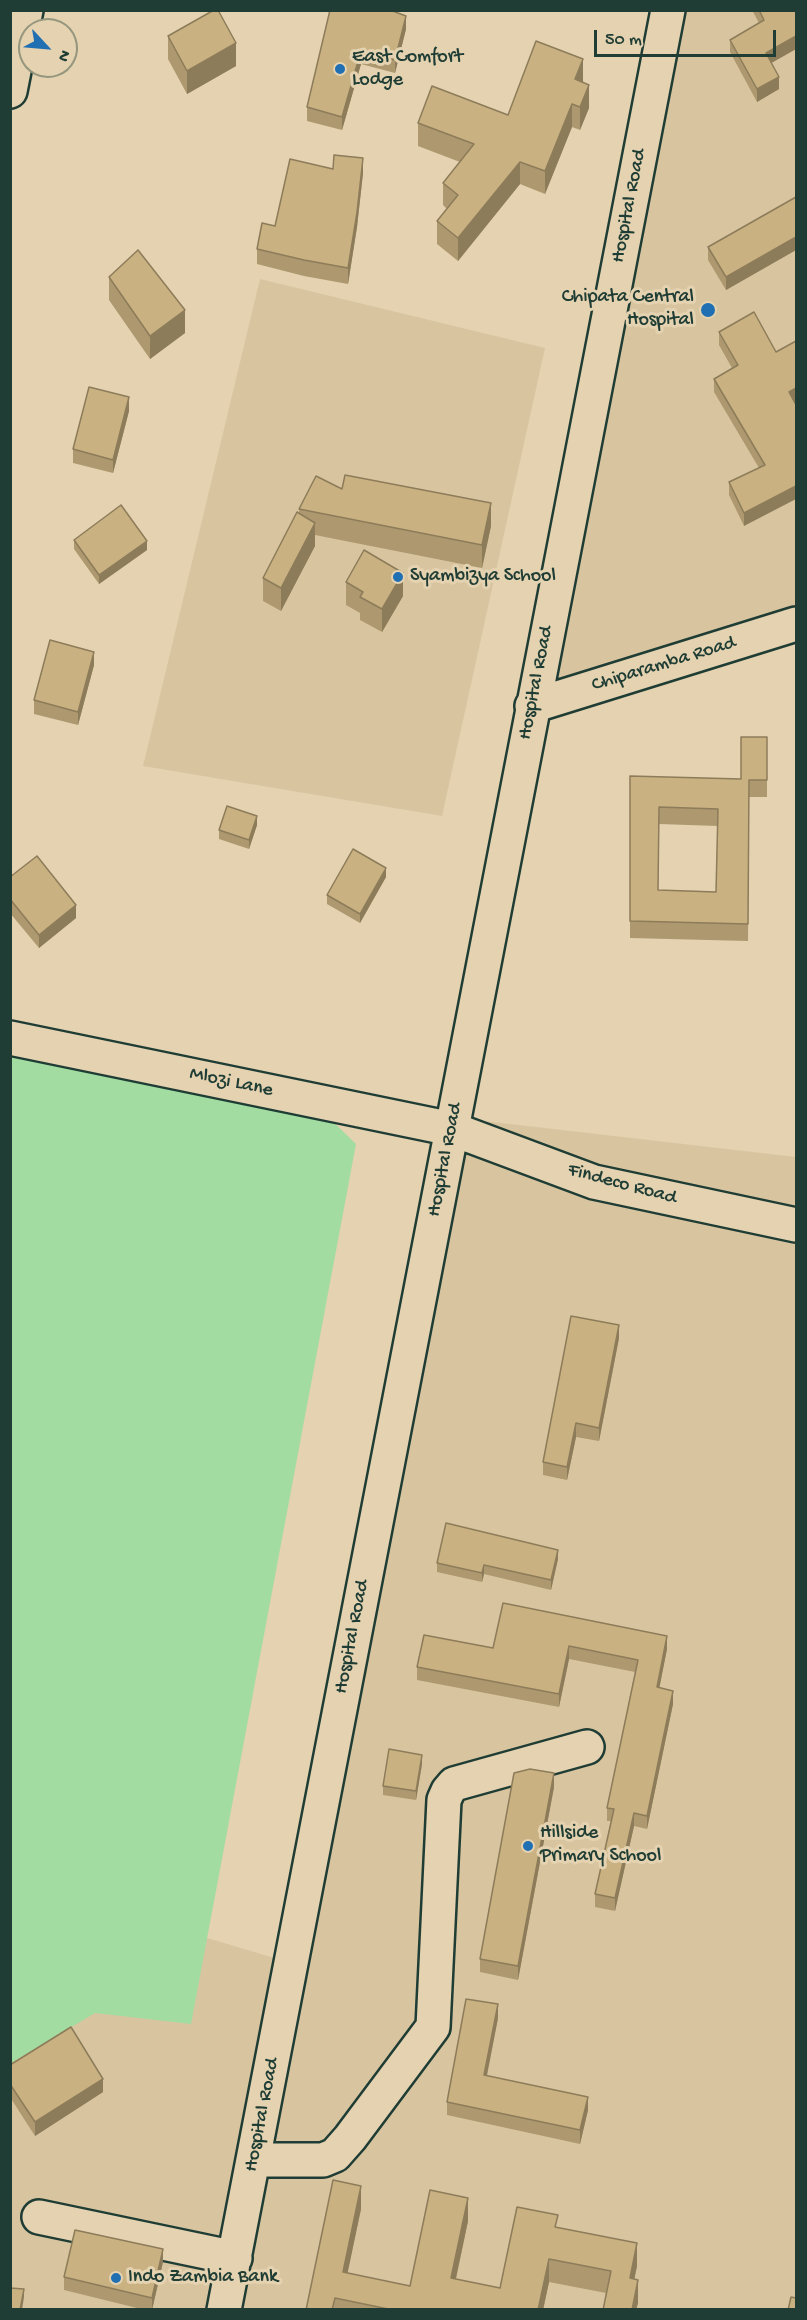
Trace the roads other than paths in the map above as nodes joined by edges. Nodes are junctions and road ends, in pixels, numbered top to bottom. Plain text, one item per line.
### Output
1 (26, 10) edge
2 (668, 10) edge
3 (10, 91) edge
4 (796, 624) edge
5 (532, 706) junction
6 (10, 1038) edge
7 (452, 1129) junction
8 (796, 1226) edge
9 (586, 1747) dead end
10 (254, 2160) junction
11 (39, 2217) dead end
12 (235, 2258) junction
13 (224, 2310) edge

1 - 3 street
2 - 5 street, Hospital Road
4 - 5 street, Chiparamba Road
5 - 7 street, Hospital Road
6 - 7 street, Mlozi Lane
7 - 8 street, Findeco Road
7 - 10 street, Hospital Road
9 - 10 street
10 - 12 street, Hospital Road
11 - 12 street
12 - 13 street, Hospital Road

